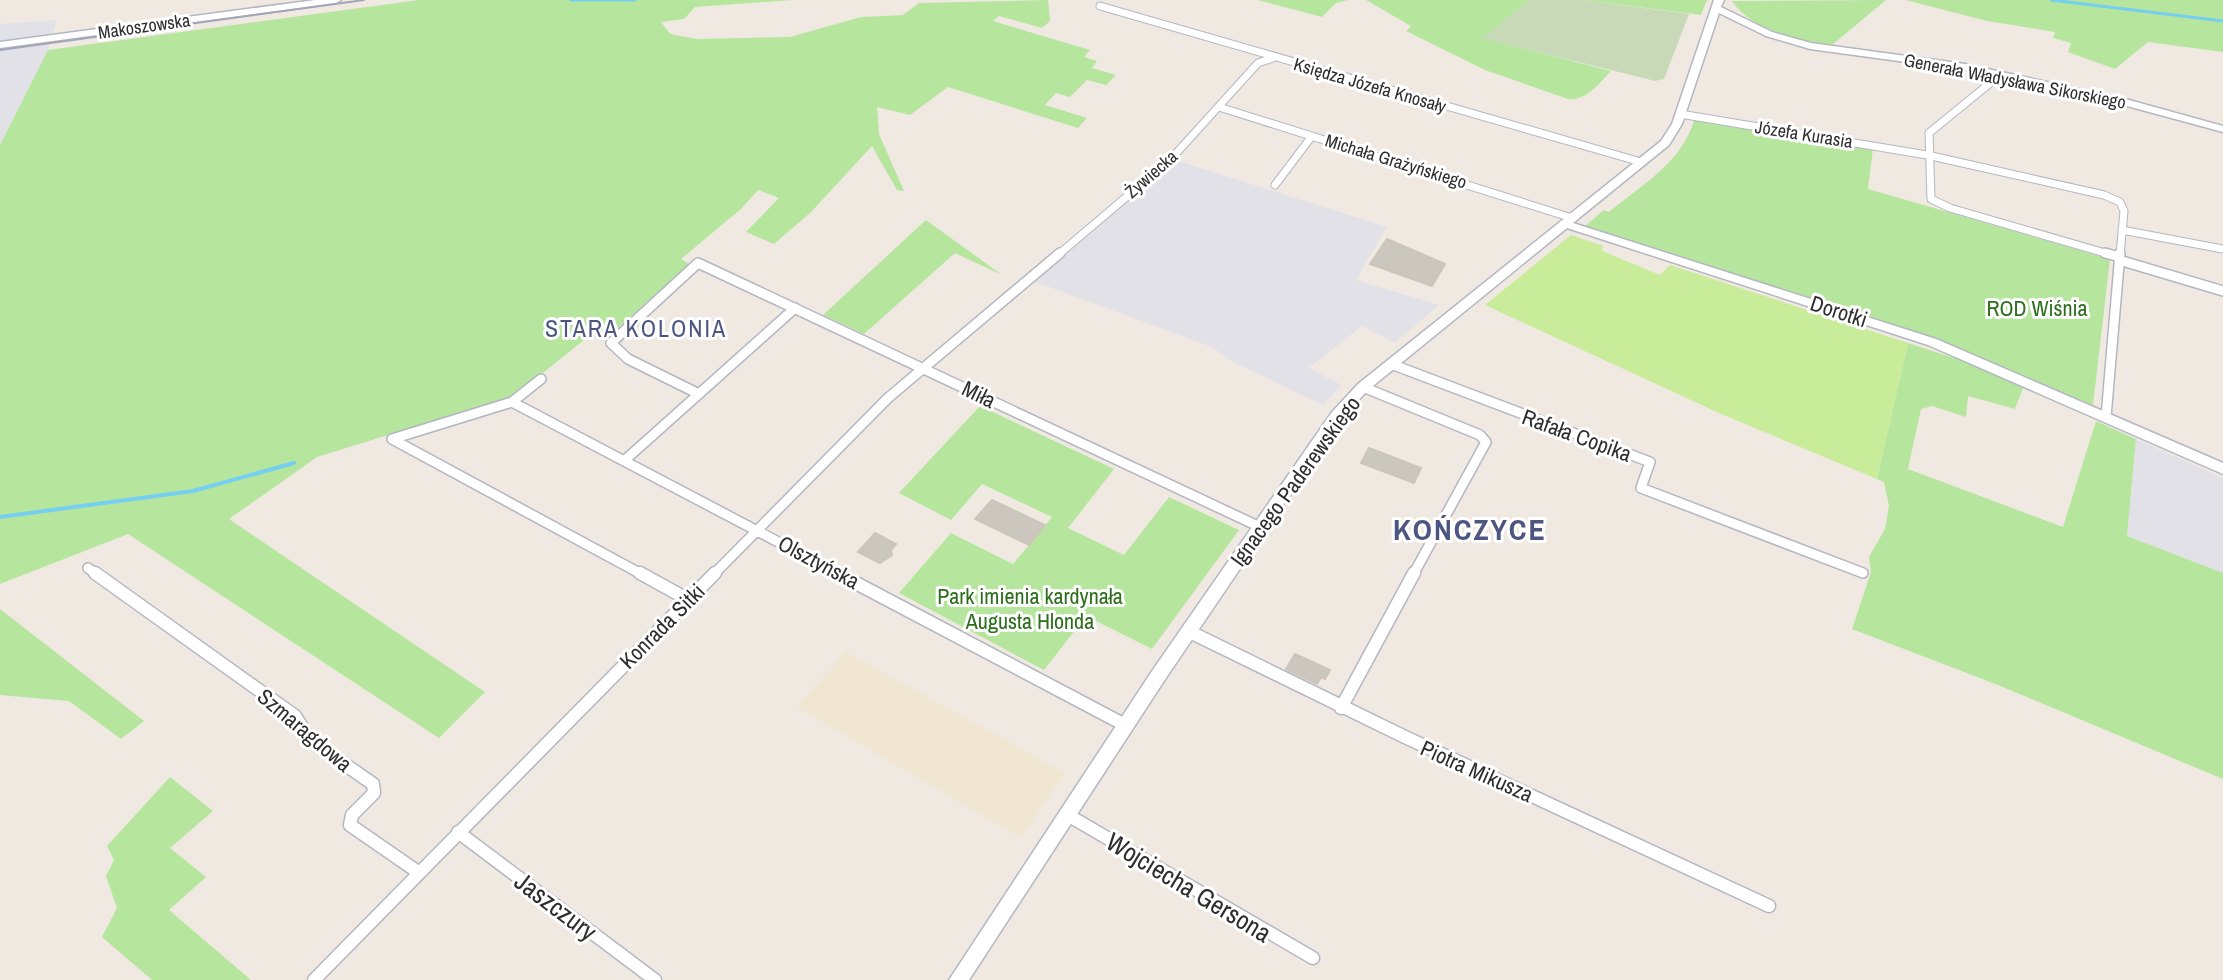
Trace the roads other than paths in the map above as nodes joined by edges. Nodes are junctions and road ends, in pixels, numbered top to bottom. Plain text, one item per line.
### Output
1 (336, 0) edge
2 (1718, 4) edge
3 (1100, 6) dead end
4 (0, 45) edge
5 (1273, 58) junction
6 (2000, 75) junction
7 (1219, 107) junction
8 (1680, 114) junction
9 (2223, 129) edge
10 (1312, 136) junction
11 (1927, 155) junction
12 (1641, 162) junction
13 (1275, 185) dead end
14 (1568, 221) junction
15 (2122, 230) junction
16 (2223, 249) edge
17 (2120, 259) junction
18 (1021, 283) joint
19 (2223, 291) edge
20 (795, 308) junction
21 (1391, 364) junction
22 (922, 367) junction
23 (541, 379) dead end
24 (1363, 387) junction
25 (699, 394) junction
26 (512, 402) junction
27 (2106, 417) junction
28 (625, 460) junction
29 (2223, 469) edge
30 (1260, 527) junction
31 (757, 530) junction
32 (88, 568) dead end
33 (1863, 573) dead end
34 (689, 600) junction
35 (1188, 631) junction
36 (1341, 708) junction
37 (1125, 725) junction
38 (1066, 814) junction
39 (458, 832) junction
40 (418, 872) junction
41 (1769, 906) dead end
42 (1313, 958) dead end
43 (314, 980) edge
44 (655, 980) edge
45 (958, 980) edge

1 - 4 main road, Makoszowska
2 - 6 main road, Generała Władysława Sikorskiego
2 - 8 main road, Ignacego Paderewskiego
3 - 5 street, Księdza Józefa Knosały
5 - 7 street, Żywiecka
5 - 12 street, Księdza Józefa Knosały
6 - 9 main road, Generała Władysława Sikorskiego
6 - 11 street
7 - 10 street, Michała Grażyńskiego
7 - 18 street, Żywiecka
8 - 11 street, Józefa Kurasia
8 - 12 main road, Ignacego Paderewskiego
10 - 13 street
10 - 14 street, Michała Grażyńskiego
11 - 15 street, Józefa Kurasia
11 - 17 street
12 - 14 main road, Ignacego Paderewskiego
14 - 21 main road, Ignacego Paderewskiego
14 - 27 main road, Dorotki
15 - 16 street
15 - 17 street
17 - 19 street
17 - 27 street
18 - 22 street, Konrada Sitki
20 - 22 street, Miła
20 - 25 street
20 - 25 street, Miła
21 - 24 main road, Ignacego Paderewskiego
21 - 33 street, Rafała Copika
22 - 30 street, Miła
22 - 31 street, Konrada Sitki
23 - 26 street
24 - 30 main road, Ignacego Paderewskiego
24 - 36 street
25 - 28 street
26 - 28 street, Olsztyńska
26 - 34 street
27 - 29 main road, Dorotki
28 - 31 street, Olsztyńska
30 - 35 main road, Ignacego Paderewskiego
31 - 34 street, Konrada Sitki
31 - 37 street, Olsztyńska
32 - 40 street, Szmaragdowa
34 - 39 street, Konrada Sitki
35 - 36 street, Piotra Mikusza
35 - 37 main road, Ignacego Paderewskiego
36 - 41 street, Piotra Mikusza
37 - 38 main road, Ignacego Paderewskiego
38 - 42 street, Wojciecha Gersona
38 - 45 main road, Ignacego Paderewskiego
39 - 40 street, Konrada Sitki
39 - 44 street, Jaszczury
40 - 43 street, Konrada Sitki

